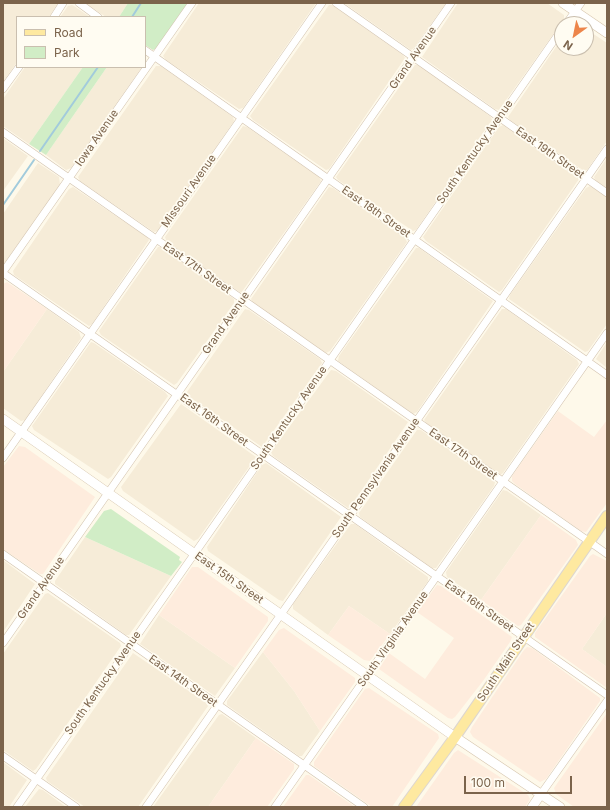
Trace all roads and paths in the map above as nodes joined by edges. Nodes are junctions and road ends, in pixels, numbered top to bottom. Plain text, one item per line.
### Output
1 (63, 3) edge
2 (78, 3) edge
3 (192, 3) edge
4 (322, 3) edge
5 (336, 3) edge
6 (451, 3) edge
7 (563, 3) edge
8 (581, 3) edge
9 (575, 11) junction
10 (55, 16) edge
11 (97, 16) edge
12 (572, 16) edge
13 (607, 33) edge
14 (554, 40) edge
15 (146, 51) edge
16 (155, 57) junction
17 (413, 58) junction
18 (17, 68) edge
19 (3, 89) edge
20 (241, 117) junction
21 (499, 117) junction
22 (3, 132) edge
23 (607, 150) edge
24 (69, 178) junction
25 (328, 179) junction
26 (586, 179) junction
27 (607, 193) edge
28 (414, 238) junction
29 (155, 239) junction
30 (3, 273) edge
31 (242, 300) junction
32 (501, 300) junction
33 (90, 333) junction
34 (607, 333) edge
35 (329, 360) junction
36 (587, 361) junction
37 (607, 374) edge
38 (177, 394) junction
39 (3, 420) edge
40 (416, 421) junction
41 (21, 432) junction
42 (263, 455) junction
43 (3, 458) edge
44 (503, 482) junction
45 (109, 493) junction
46 (350, 516) junction
47 (607, 516) edge
48 (589, 541) junction
49 (194, 553) junction
50 (3, 554) edge
51 (607, 554) edge
52 (436, 576) junction
53 (45, 583) junction
54 (280, 614) junction
55 (523, 636) junction
56 (3, 643) edge
57 (131, 644) junction
58 (367, 675) junction
59 (607, 695) edge
60 (607, 701) edge
61 (217, 705) junction
62 (455, 737) junction
63 (3, 756) edge
64 (304, 765) junction
65 (36, 779) junction
66 (541, 794) junction
67 (17, 807) edge
68 (76, 807) edge
69 (146, 807) edge
70 (275, 807) edge
71 (364, 807) edge
72 (404, 807) edge
73 (532, 807) edge
74 (560, 807) edge

1 - 10 street
2 - 11 street
3 - 16 street, Iowa Avenue
4 - 20 street, Missouri Avenue
5 - 17 street, East 19th Street
6 - 17 street, Grand Avenue
7 - 9 main road
8 - 9 street
9 - 12 street
9 - 13 main road
14 - 21 street, South Kentucky Avenue
15 - 16 street, East 18th Street
16 - 20 street, East 18th Street
16 - 24 street, Iowa Avenue
17 - 21 street, East 19th Street
17 - 25 street, Grand Avenue
18 - 19 street
20 - 25 street, East 18th Street
20 - 29 street, Missouri Avenue
21 - 26 street, East 19th Street
21 - 28 street, South Kentucky Avenue
22 - 24 street, East 17th Street
23 - 26 street, South Pennsylvania Avenue
24 - 29 street, East 17th Street
24 - 30 street, Iowa Avenue
25 - 28 street, East 18th Street
25 - 31 street, Grand Avenue
26 - 27 street, East 19th Street
26 - 32 street, South Pennsylvania Avenue
28 - 32 street, East 18th Street
28 - 35 street, South Kentucky Avenue
29 - 31 street, East 17th Street
29 - 33 street, Missouri Avenue
30 - 33 street, East 16th Street
31 - 35 street, East 17th Street
31 - 38 street, Grand Avenue
32 - 36 street, East 18th Street
32 - 40 street, South Pennsylvania Avenue
33 - 38 street, East 16th Street
33 - 41 street, Missouri Avenue
34 - 36 street, South Virginia Avenue
35 - 40 street, East 17th Street
35 - 42 street, South Kentucky Avenue
36 - 37 street, East 18th Street
36 - 44 street, South Virginia Avenue
38 - 42 street, East 16th Street
38 - 45 street, Grand Avenue
39 - 41 main road, East 15th Street
40 - 44 street, East 17th Street
40 - 46 street, South Pennsylvania Avenue
41 - 43 street, Missouri Avenue
41 - 45 main road, East 15th Street
42 - 46 street, East 16th Street
42 - 49 street, South Kentucky Avenue
44 - 48 street, East 17th Street
44 - 52 street, South Virginia Avenue
45 - 49 main road, East 15th Street
45 - 53 street, Grand Avenue
46 - 52 street, East 16th Street
46 - 54 street, South Pennsylvania Avenue
47 - 48 main road, South Main Street
48 - 51 street, East 17th Street
48 - 55 main road, South Main Street
49 - 54 main road, East 15th Street
49 - 57 street, South Kentucky Avenue
50 - 53 street, East 14th Street
52 - 55 street, East 16th Street
52 - 58 street, South Virginia Avenue
53 - 56 street, Grand Avenue
53 - 57 street, East 14th Street
54 - 58 main road, East 15th Street
54 - 61 street, South Pennsylvania Avenue
55 - 59 street, East 16th Street
55 - 62 main road, South Main Street
57 - 61 street, East 14th Street
57 - 65 street, South Kentucky Avenue
58 - 62 main road, East 15th Street
58 - 64 street, South Virginia Avenue
60 - 66 street
61 - 64 street, East 14th Street
61 - 69 street, South Pennsylvania Avenue
62 - 66 main road, East 15th Street
62 - 72 main road, South Main Street
63 - 65 street
64 - 70 street, South Virginia Avenue
64 - 71 street, East 14th Street
65 - 67 street, South Kentucky Avenue
65 - 68 street
66 - 73 main road
66 - 74 main road, East 15th Street

